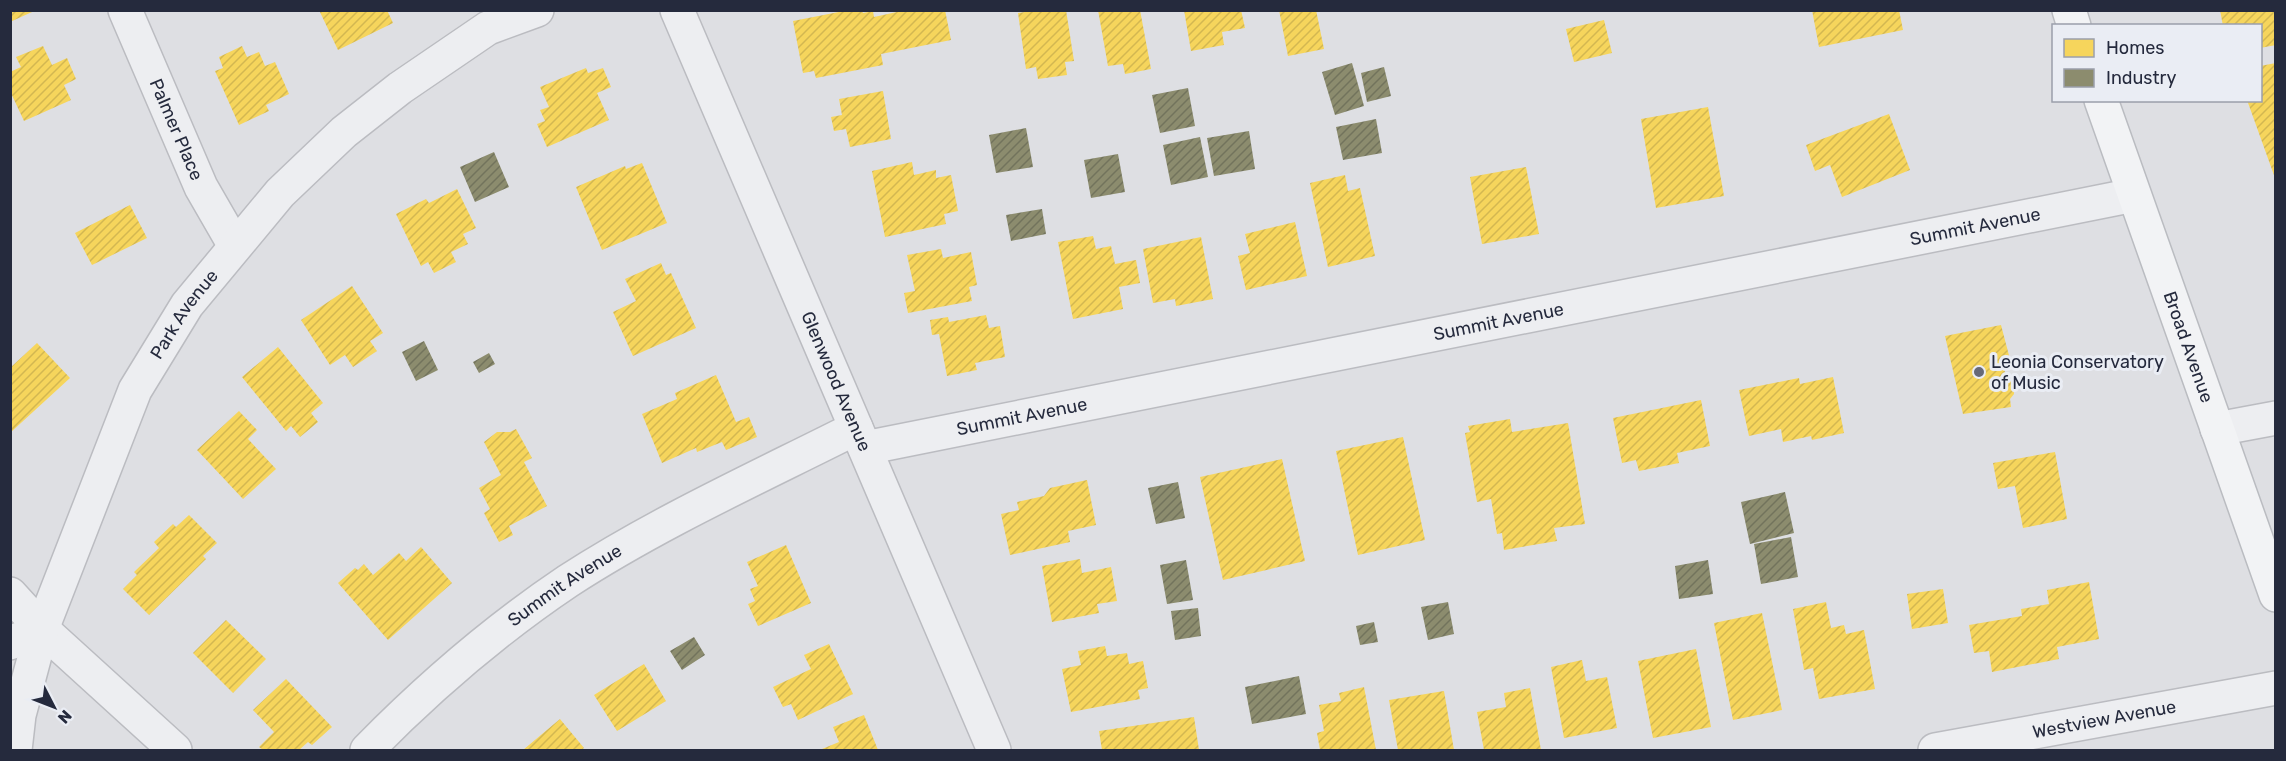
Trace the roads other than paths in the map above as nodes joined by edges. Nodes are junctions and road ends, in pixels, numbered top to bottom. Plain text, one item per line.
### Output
1 (125, 10) edge
2 (537, 10) edge
3 (677, 10) edge
4 (2102, 102) edge
5 (2134, 195) junction
6 (235, 246) junction
7 (2276, 418) edge
8 (2217, 429) junction
9 (860, 438) junction
10 (10, 594) edge
11 (2276, 595) edge
12 (42, 629) junction
13 (10, 643) edge
14 (2276, 688) edge
15 (15, 750) edge
16 (175, 750) edge
17 (367, 750) edge
18 (994, 750) edge
19 (1935, 750) edge

1 - 6 street, Palmer Place
2 - 6 street, Park Avenue
3 - 9 street, Glenwood Avenue
4 - 5 main road, Broad Avenue
5 - 8 main road, Broad Avenue
5 - 9 street, Summit Avenue
6 - 12 street, Park Avenue
7 - 8 street
8 - 11 main road, Broad Avenue
9 - 17 street, Summit Avenue
9 - 18 street, Glenwood Avenue
10 - 12 street
12 - 13 street
12 - 15 street, Park Avenue
12 - 16 street
14 - 19 street, Westview Avenue

